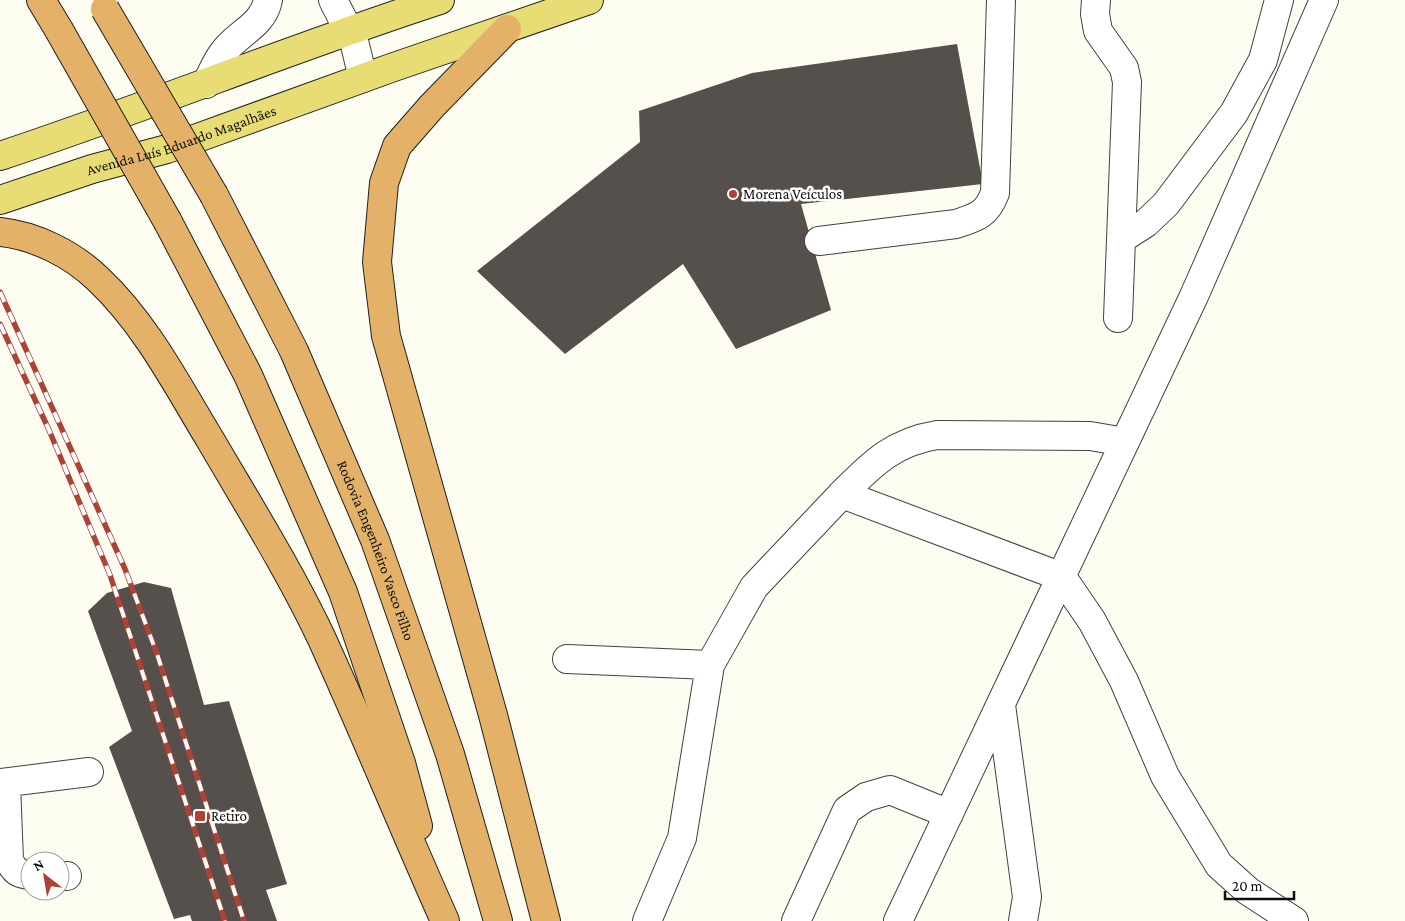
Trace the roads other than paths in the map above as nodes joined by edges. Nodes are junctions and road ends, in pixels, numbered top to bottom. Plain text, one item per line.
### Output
1 (41, 0) edge
2 (268, 0) edge
3 (333, 0) edge
4 (440, 0) edge
5 (589, 0) edge
6 (1001, 0) edge
7 (1096, 0) edge
8 (1278, 0) edge
9 (1324, 0) edge
10 (102, 4) edge
11 (349, 29) junction
12 (507, 29) junction
13 (363, 78) junction
14 (206, 84) junction
15 (0, 156) edge
16 (0, 200) edge
17 (0, 232) edge
18 (1121, 239) junction
19 (819, 241) dead end
20 (1118, 318) dead end
21 (1125, 442) junction
22 (842, 494) junction
23 (1062, 577) junction
24 (567, 659) dead end
25 (710, 665) junction
26 (1001, 705) junction
27 (89, 772) dead end
28 (3, 783) edge
29 (949, 814) junction
30 (20, 874) edge
31 (444, 921) edge
32 (498, 921) edge
33 (546, 921) edge
34 (647, 921) edge
35 (796, 921) edge
36 (898, 921) edge
37 (1023, 921) edge
38 (1294, 921) edge

1 - 31 highway, bridge
2 - 14 street
3 - 11 street
4 - 11 main road
5 - 12 main road, Avenida Luís Eduardo Magalhães
6 - 19 street
7 - 18 street
8 - 18 street
9 - 21 street
10 - 32 highway, Rodovia Engenheiro Vasco Filho, bridge
11 - 13 street
11 - 14 main road
12 - 13 main road, Avenida Luís Eduardo Magalhães
12 - 33 highway
13 - 16 main road, Avenida Luís Eduardo Magalhães
14 - 15 main road
17 - 31 highway
18 - 20 street
21 - 22 street
21 - 23 street
22 - 23 street
22 - 25 street
23 - 26 street
23 - 38 street
24 - 25 street
25 - 34 street
26 - 29 street
26 - 37 street
27 - 28 street
28 - 30 street
29 - 35 street
29 - 36 street

